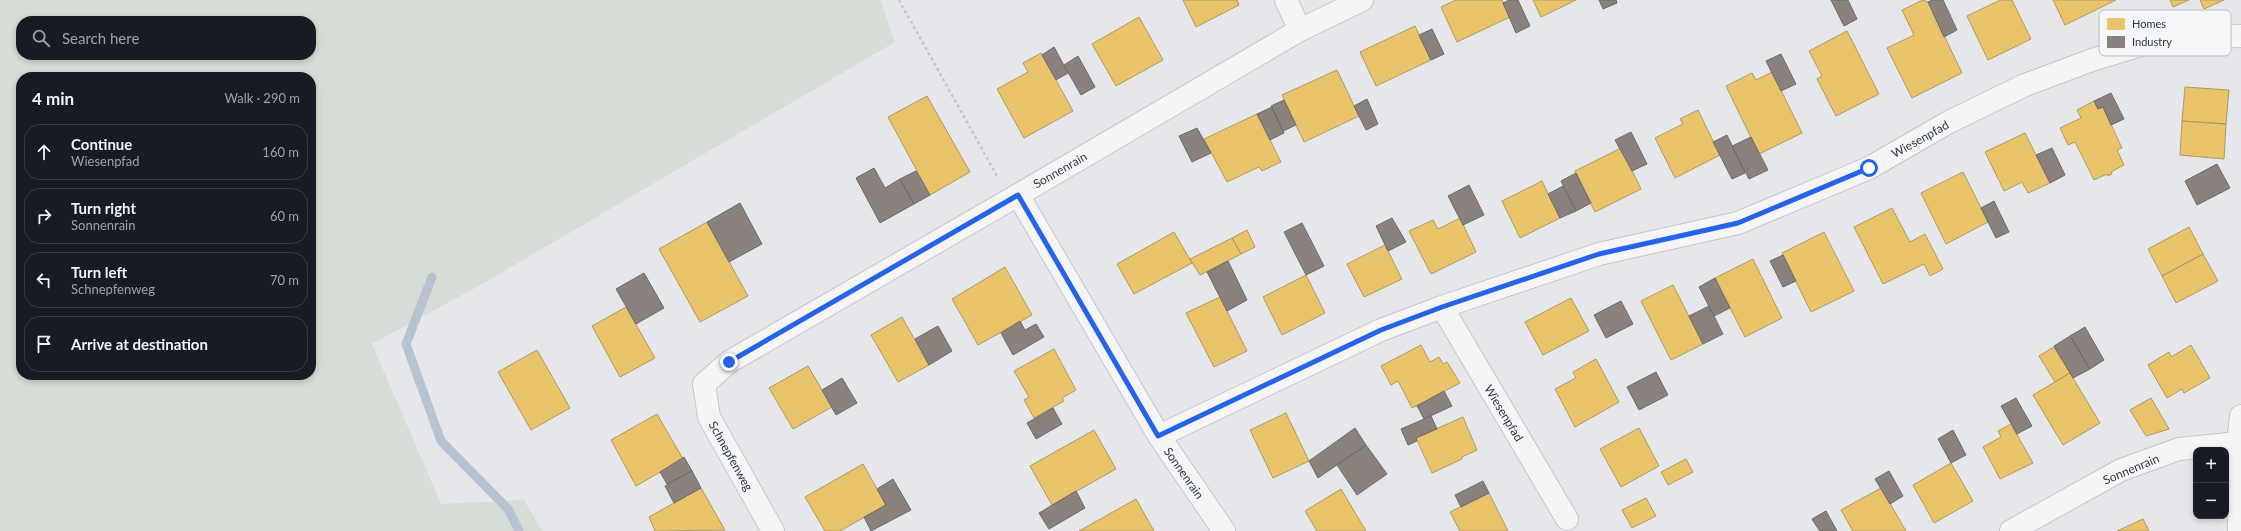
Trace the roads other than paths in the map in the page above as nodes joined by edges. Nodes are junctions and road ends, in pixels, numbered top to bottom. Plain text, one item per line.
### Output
1 (1286, 0) edge
2 (1362, 0) edge
3 (1300, 30) junction
4 (2231, 36) edge
5 (2241, 36) edge
6 (2105, 56) edge
7 (1014, 197) junction
8 (1442, 307) junction
9 (2241, 416) edge
10 (1158, 436) junction
11 (2238, 443) junction
12 (1567, 519) dead end
13 (773, 531) edge
14 (1224, 531) edge
15 (2011, 531) edge
16 (2239, 531) edge

1 - 3 street
2 - 3 street, Sonnenrain
3 - 7 street, Sonnenrain
4 - 5 street, Wiesenpfad
6 - 8 street, Wiesenpfad
7 - 10 street, Sonnenrain
7 - 13 street, Schnepfenweg
8 - 10 street, Wiesenpfad
8 - 12 street, Wiesenpfad
9 - 11 street
10 - 14 street, Sonnenrain
11 - 15 street, Sonnenrain
11 - 16 street

